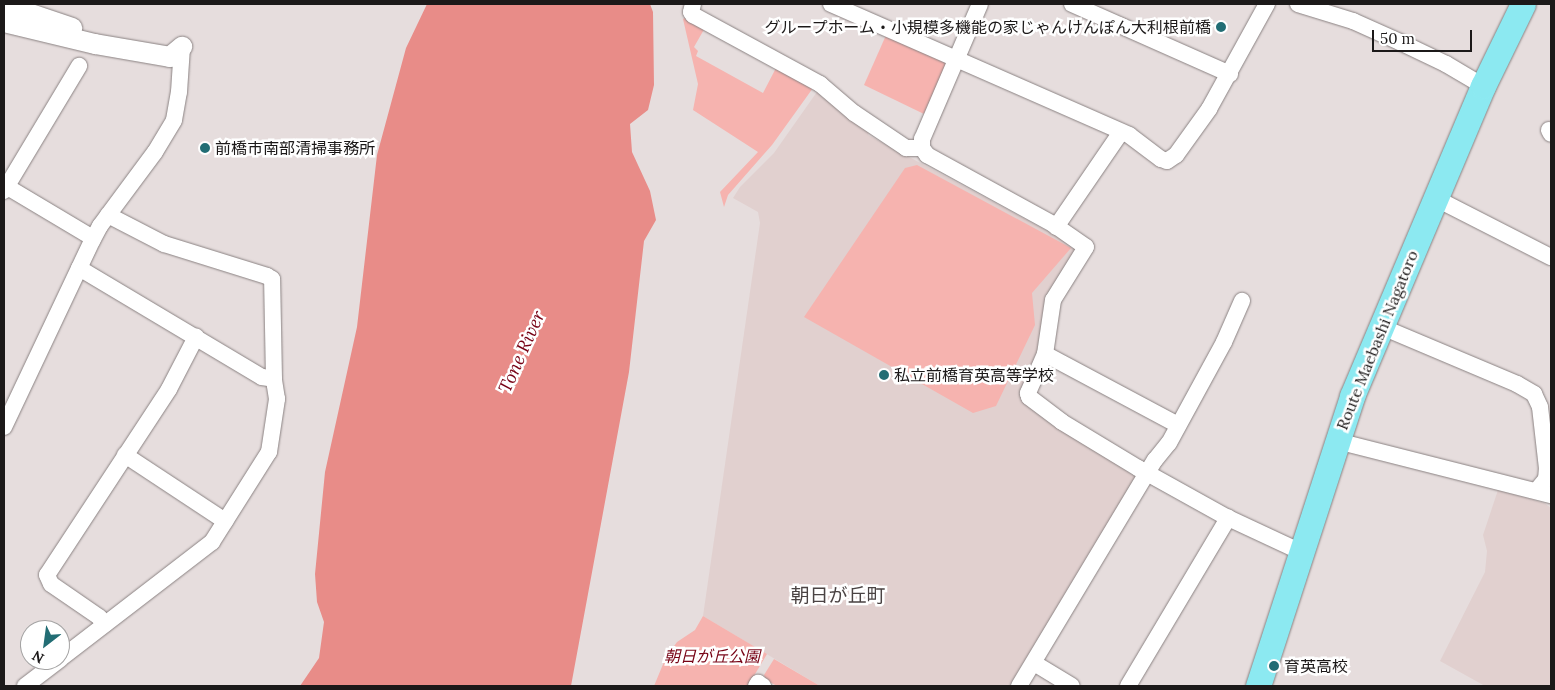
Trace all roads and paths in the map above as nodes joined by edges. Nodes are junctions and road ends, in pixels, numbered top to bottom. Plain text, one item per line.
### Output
1 (693, 4) edge
2 (832, 4) edge
3 (980, 4) edge
4 (1072, 4) edge
5 (1267, 4) edge
6 (1298, 4) edge
7 (1523, 4) edge
8 (4, 5) edge
9 (4, 22) edge
10 (182, 47) junction
11 (957, 59) junction
12 (79, 66) dead end
13 (1230, 74) junction
14 (1483, 86) junction
15 (1121, 132) junction
16 (922, 148) junction
17 (5, 188) edge
18 (1435, 198) junction
19 (108, 215) junction
20 (1056, 227) junction
21 (93, 238) junction
22 (1551, 257) edge
23 (79, 268) junction
24 (1242, 301) dead end
25 (1382, 327) junction
26 (196, 337) junction
27 (1045, 354) junction
28 (274, 379) junction
29 (6, 420) edge
30 (1178, 425) junction
31 (1337, 441) junction
32 (125, 455) junction
33 (1148, 473) junction
34 (1544, 492) edge
35 (1228, 518) junction
36 (225, 521) junction
37 (1301, 552) junction
38 (105, 624) junction
39 (70, 652) edge
40 (1034, 663) junction
41 (47, 670) edge
42 (25, 686) edge
43 (756, 686) edge
44 (763, 686) edge
45 (1019, 686) edge
46 (1072, 686) edge
47 (1128, 686) edge
48 (1258, 686) edge

1 - 16 street
2 - 11 street
3 - 11 street
4 - 13 street
5 - 13 street
6 - 14 street
7 - 14 main road, Route Maebashi Nagatoro
8 - 10 street
9 - 10 street
10 - 19 street
11 - 15 street
11 - 16 street
12 - 17 street
13 - 15 street
14 - 18 main road, Route Maebashi Nagatoro
15 - 20 street
16 - 20 street
17 - 21 street
18 - 22 street
18 - 25 main road, Route Maebashi Nagatoro
19 - 21 street
19 - 28 street
20 - 27 street
21 - 23 street
23 - 26 street
23 - 29 street
24 - 30 street
25 - 31 main road, Route Maebashi Nagatoro
25 - 34 street
26 - 28 street
26 - 32 street
27 - 30 street
27 - 33 street
28 - 36 street
30 - 33 street
31 - 34 street
31 - 37 main road, Route Maebashi Nagatoro
32 - 36 street
32 - 38 street
33 - 35 street
33 - 40 street
35 - 37 street
35 - 47 street
36 - 38 street
37 - 48 main road, Route Maebashi Nagatoro
38 - 39 street
40 - 45 street
40 - 46 street
41 - 42 street
43 - 44 street

